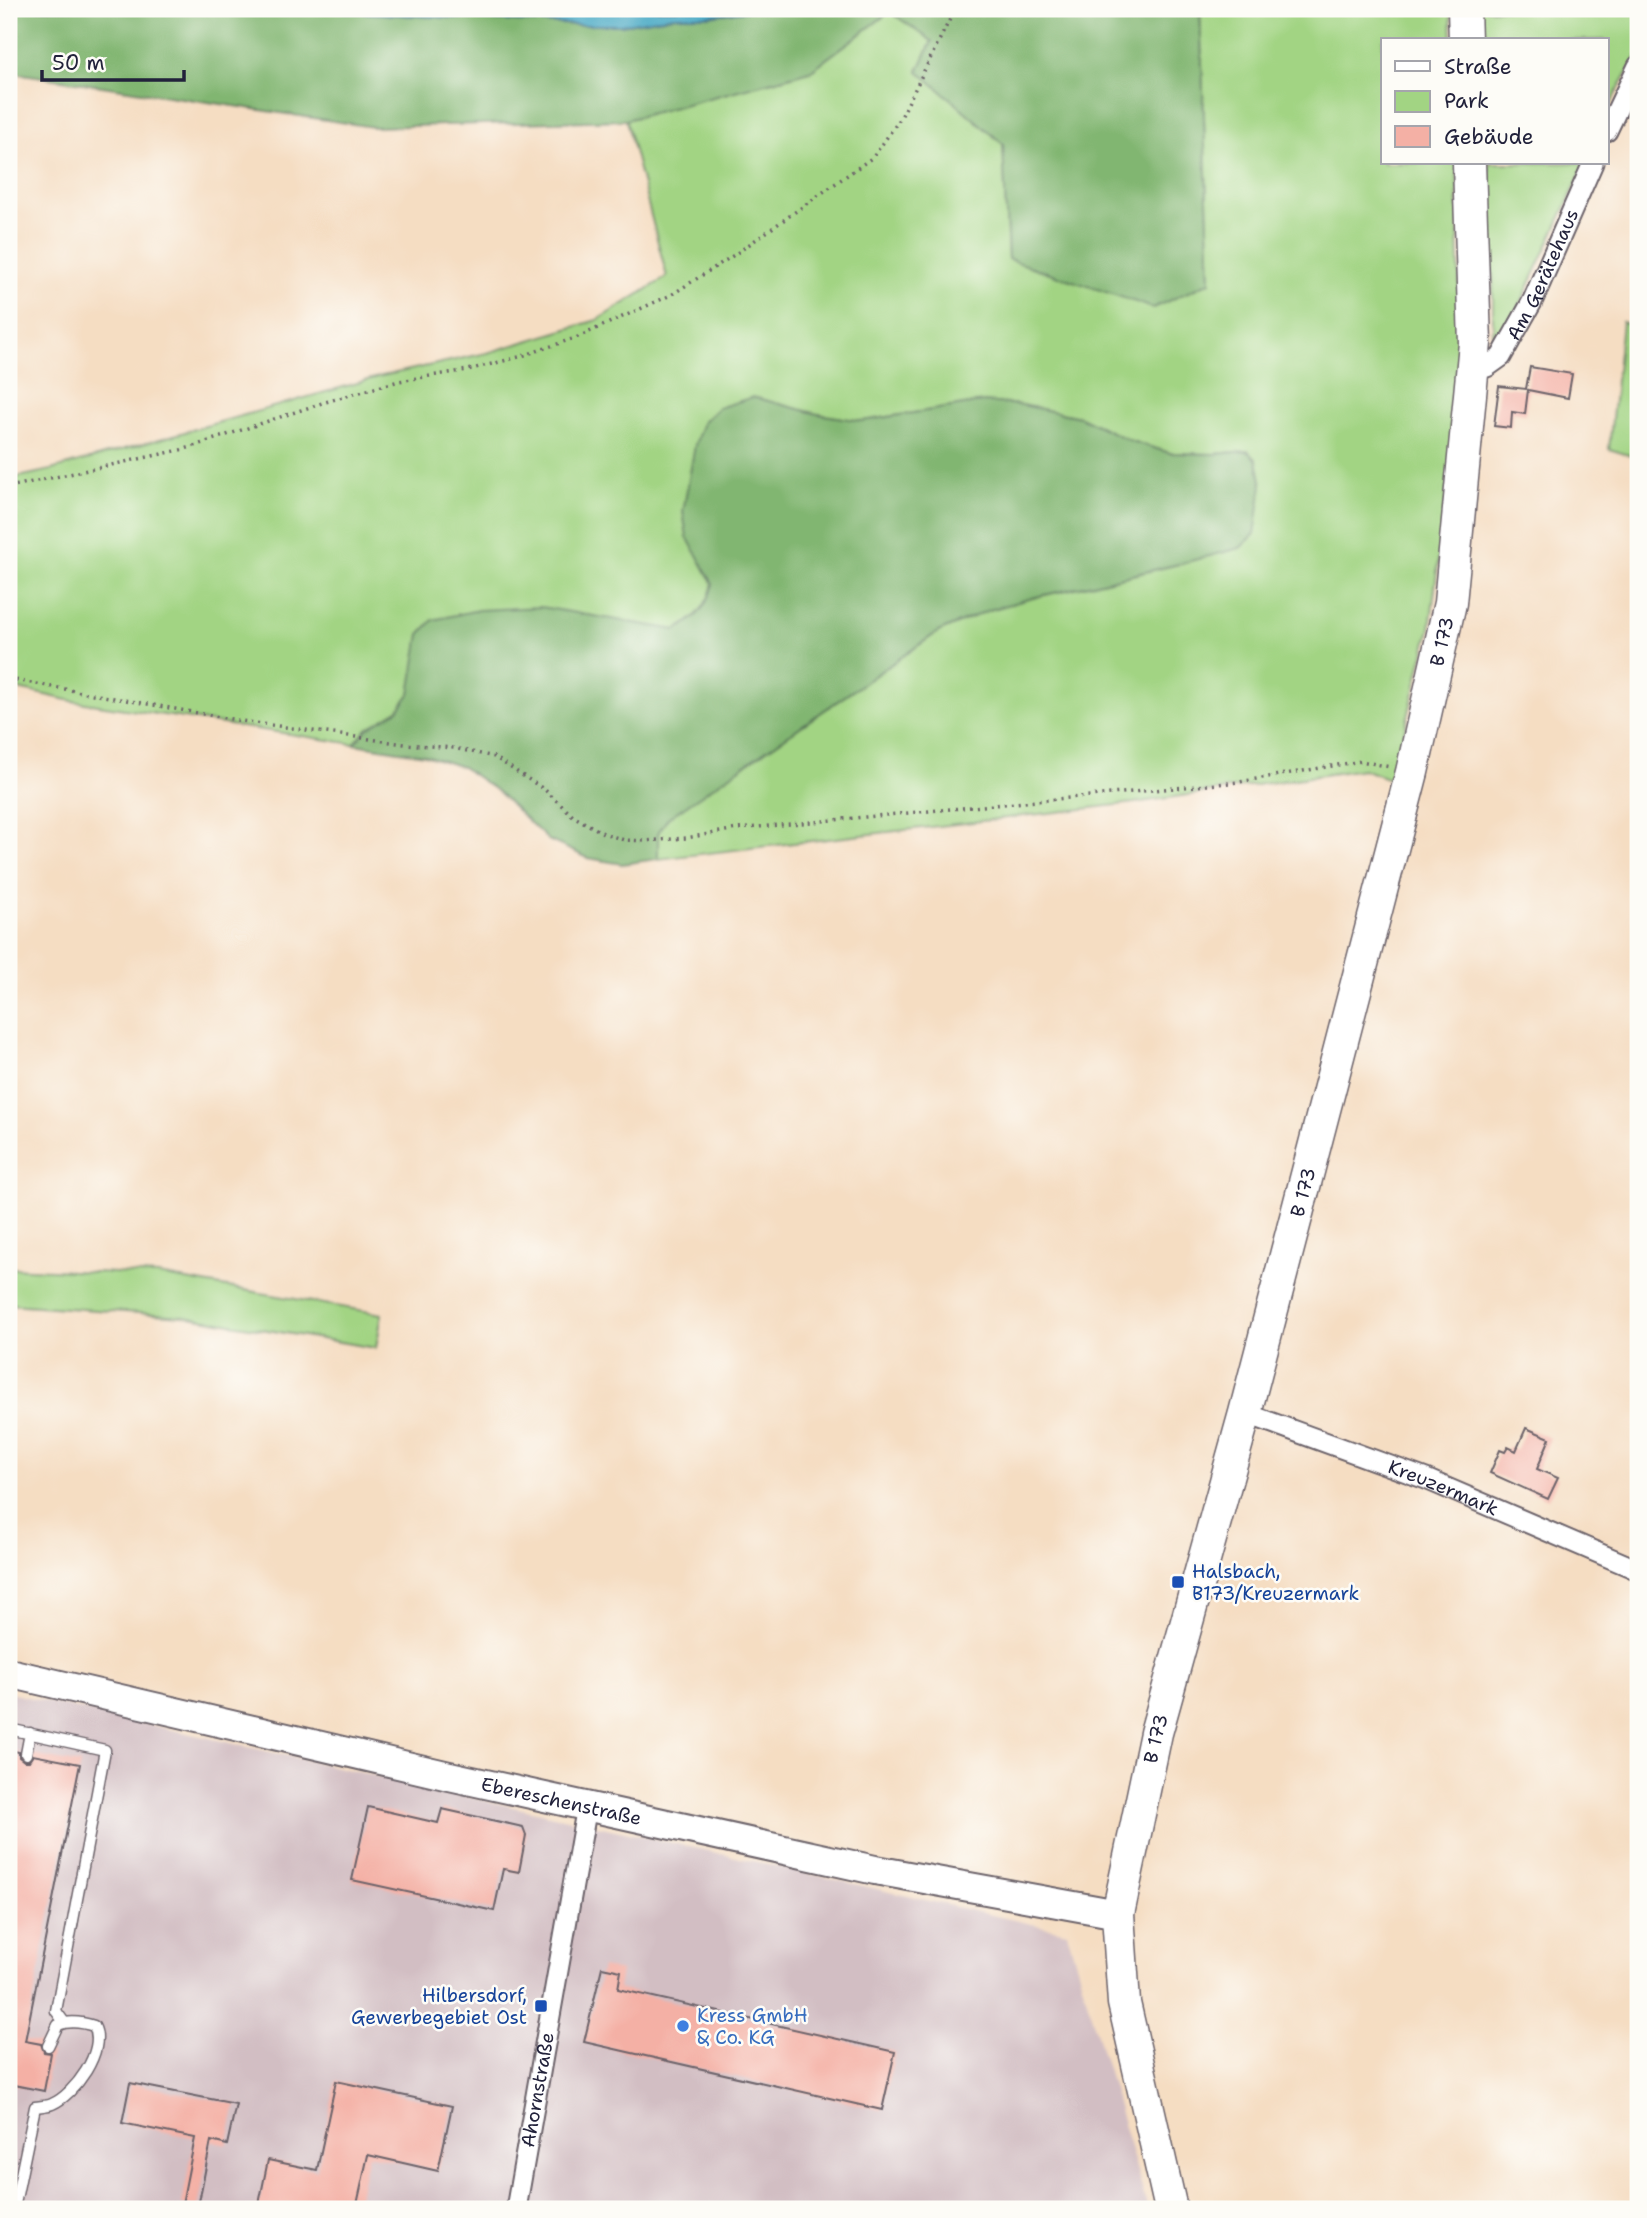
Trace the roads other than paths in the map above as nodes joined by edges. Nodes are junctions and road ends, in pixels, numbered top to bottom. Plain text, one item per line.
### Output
1 (1464, 9) edge
2 (1465, 38) edge
3 (1638, 66) edge
4 (1608, 129) edge
5 (1469, 164) edge
6 (1592, 164) edge
7 (1473, 369) junction
8 (1245, 1413) junction
9 (1638, 1570) edge
10 (9, 1673) edge
11 (9, 1729) edge
12 (30, 1733) junction
13 (26, 1754) dead end
14 (587, 1806) junction
15 (1118, 1914) junction
16 (64, 2022) junction
17 (48, 2046) dead end
18 (14, 2209) edge
19 (516, 2209) edge
20 (1171, 2209) edge

1 - 2 main road
3 - 4 street
5 - 7 main road, B 173 / B 173
6 - 7 street, Am Gerätehaus
7 - 8 main road, B 173 / B 173
8 - 9 street, Kreuzermark
8 - 15 main road, B 173 / B 173
10 - 14 street, Ebereschenstraße
11 - 12 lane
12 - 13 lane
12 - 16 lane
14 - 15 street, Ebereschenstraße
14 - 19 street, Ahornstraße
15 - 20 main road, B 173 / B 173
16 - 17 lane
16 - 18 lane

